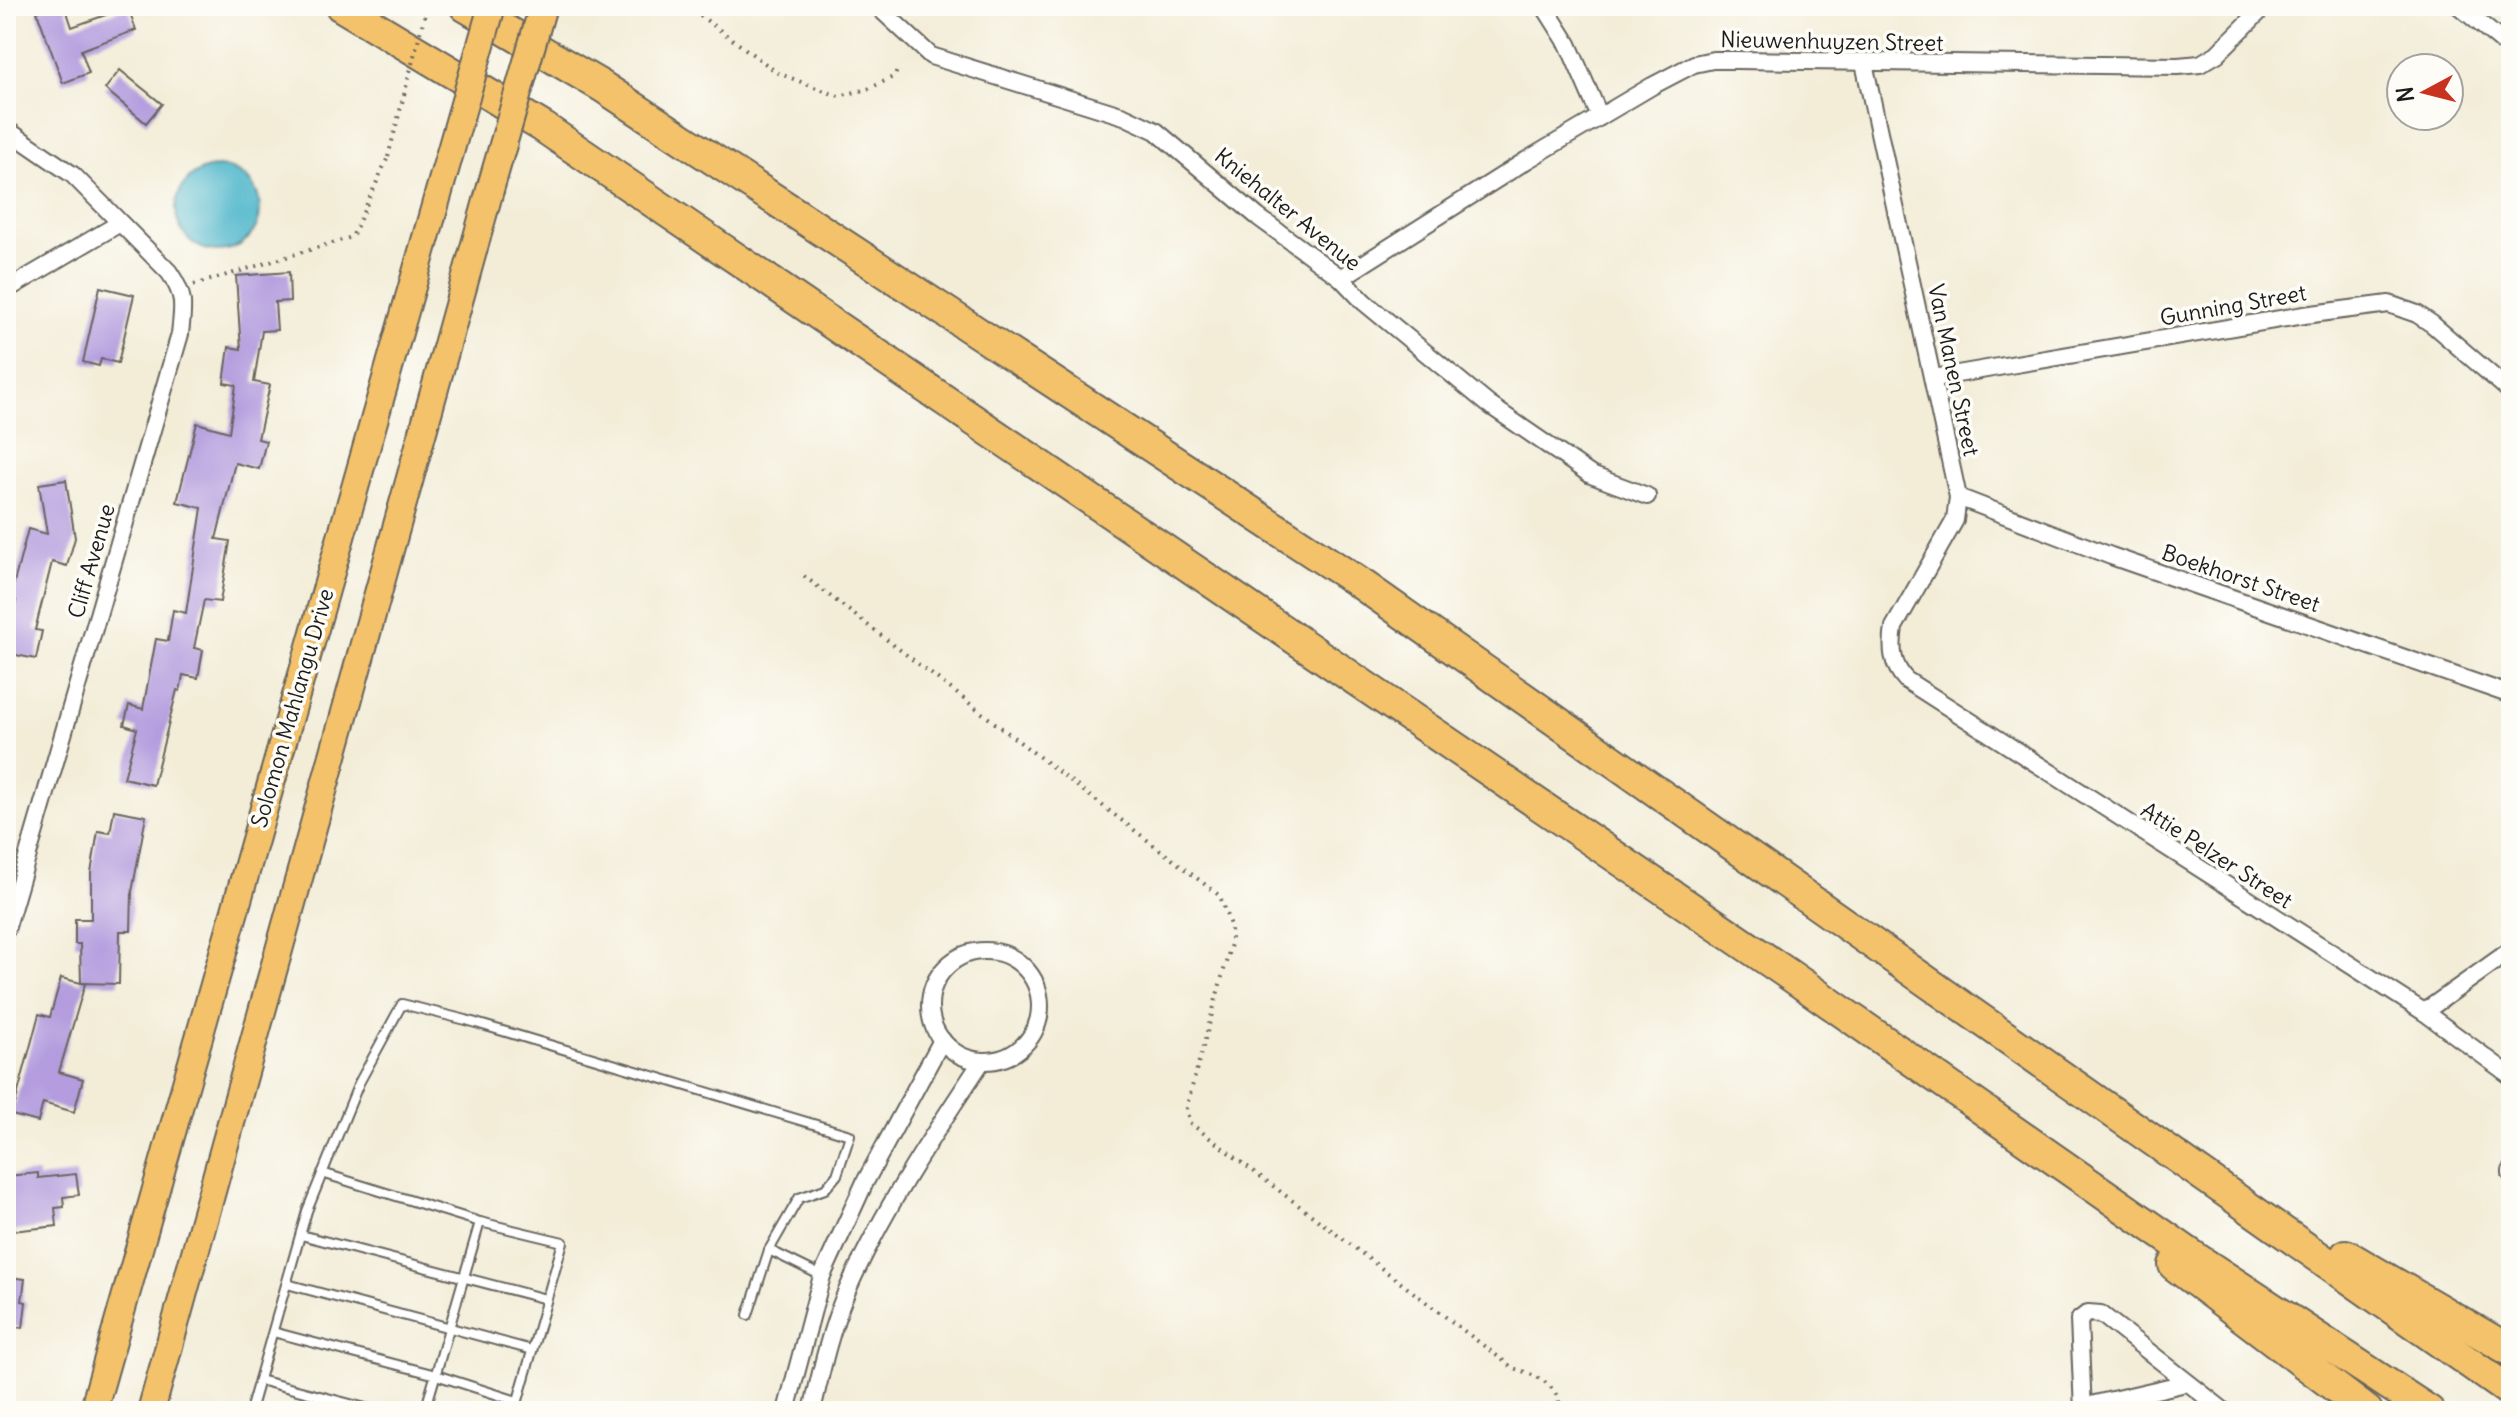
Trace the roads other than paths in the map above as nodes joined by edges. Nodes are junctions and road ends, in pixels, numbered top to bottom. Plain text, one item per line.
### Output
1 (341, 6) edge
2 (465, 6) edge
3 (492, 6) edge
4 (543, 6) edge
5 (877, 6) edge
6 (1544, 6) edge
7 (2265, 6) edge
8 (2459, 6) edge
9 (2511, 49) edge
10 (1864, 63) junction
11 (1600, 117) junction
12 (6, 129) edge
13 (120, 223) junction
14 (1341, 278) junction
15 (6, 290) edge
16 (1934, 378) junction
17 (2511, 392) edge
18 (1647, 496) dead end
19 (1958, 497) junction
20 (1898, 672) joint
21 (2511, 695) edge
22 (6, 930) edge
23 (2511, 950) edge
24 (1788, 974) junction
25 (2424, 1012) junction
26 (942, 1040) junction
27 (982, 1061) junction
28 (2511, 1076) edge
29 (2194, 1171) junction
30 (322, 1173) junction
31 (213, 1188) junction
32 (480, 1222) junction
33 (301, 1235) junction
34 (769, 1250) junction
35 (822, 1276) junction
36 (464, 1277) junction
37 (287, 1284) junction
38 (546, 1299) junction
39 (748, 1315) dead end
40 (450, 1327) junction
41 (273, 1332) junction
42 (532, 1350) junction
43 (2511, 1351) edge
44 (436, 1375) junction
45 (259, 1380) junction
46 (2186, 1383) junction
47 (2511, 1392) edge
48 (516, 1406) edge
49 (93, 1411) edge
50 (151, 1411) edge
51 (165, 1411) edge
52 (250, 1411) edge
53 (377, 1411) edge
54 (425, 1411) edge
55 (786, 1411) edge
56 (812, 1411) edge
57 (2083, 1411) edge
58 (2224, 1411) edge
59 (2367, 1411) edge
60 (2429, 1411) edge

1 - 24 highway
2 - 29 highway
3 - 49 main road, Solomon Mahlangu Drive, bridge
4 - 31 main road, bridge
5 - 14 street, Kniehalter Avenue
6 - 11 street
7 - 10 street, Nieuwenhuyzen Street
8 - 9 street
10 - 11 street, Nieuwenhuyzen Street
10 - 16 street, Van Manen Street
11 - 14 street, Nieuwenhuyzen Street
12 - 13 street
13 - 15 street
13 - 22 street, Cliff Avenue
14 - 18 street, Kniehalter Avenue
16 - 17 street, Gunning Street
16 - 19 street, Van Manen Street
19 - 20 street, Van Manen Street
19 - 21 street, Boekhorst Street
20 - 25 street, Attie Pelzer Street
23 - 25 street
24 - 59 highway
24 - 60 highway
25 - 28 street, Attie Pelzer Street
26 - 27 street
26 - 27 street
26 - 35 street
27 - 56 street
29 - 43 highway
29 - 47 highway
30 - 32 lane
30 - 33 lane
30 - 34 lane
31 - 50 main road
31 - 51 main road
32 - 36 lane
32 - 38 lane
33 - 36 lane
33 - 37 lane
34 - 35 lane
34 - 39 lane
35 - 55 street
36 - 38 lane
36 - 40 lane
37 - 40 lane
37 - 41 lane
38 - 42 lane
40 - 42 lane
40 - 44 lane
41 - 44 lane
41 - 45 lane
42 - 48 lane
44 - 48 lane
44 - 54 lane
45 - 52 lane
45 - 53 lane
46 - 57 street
46 - 57 street
46 - 58 street

